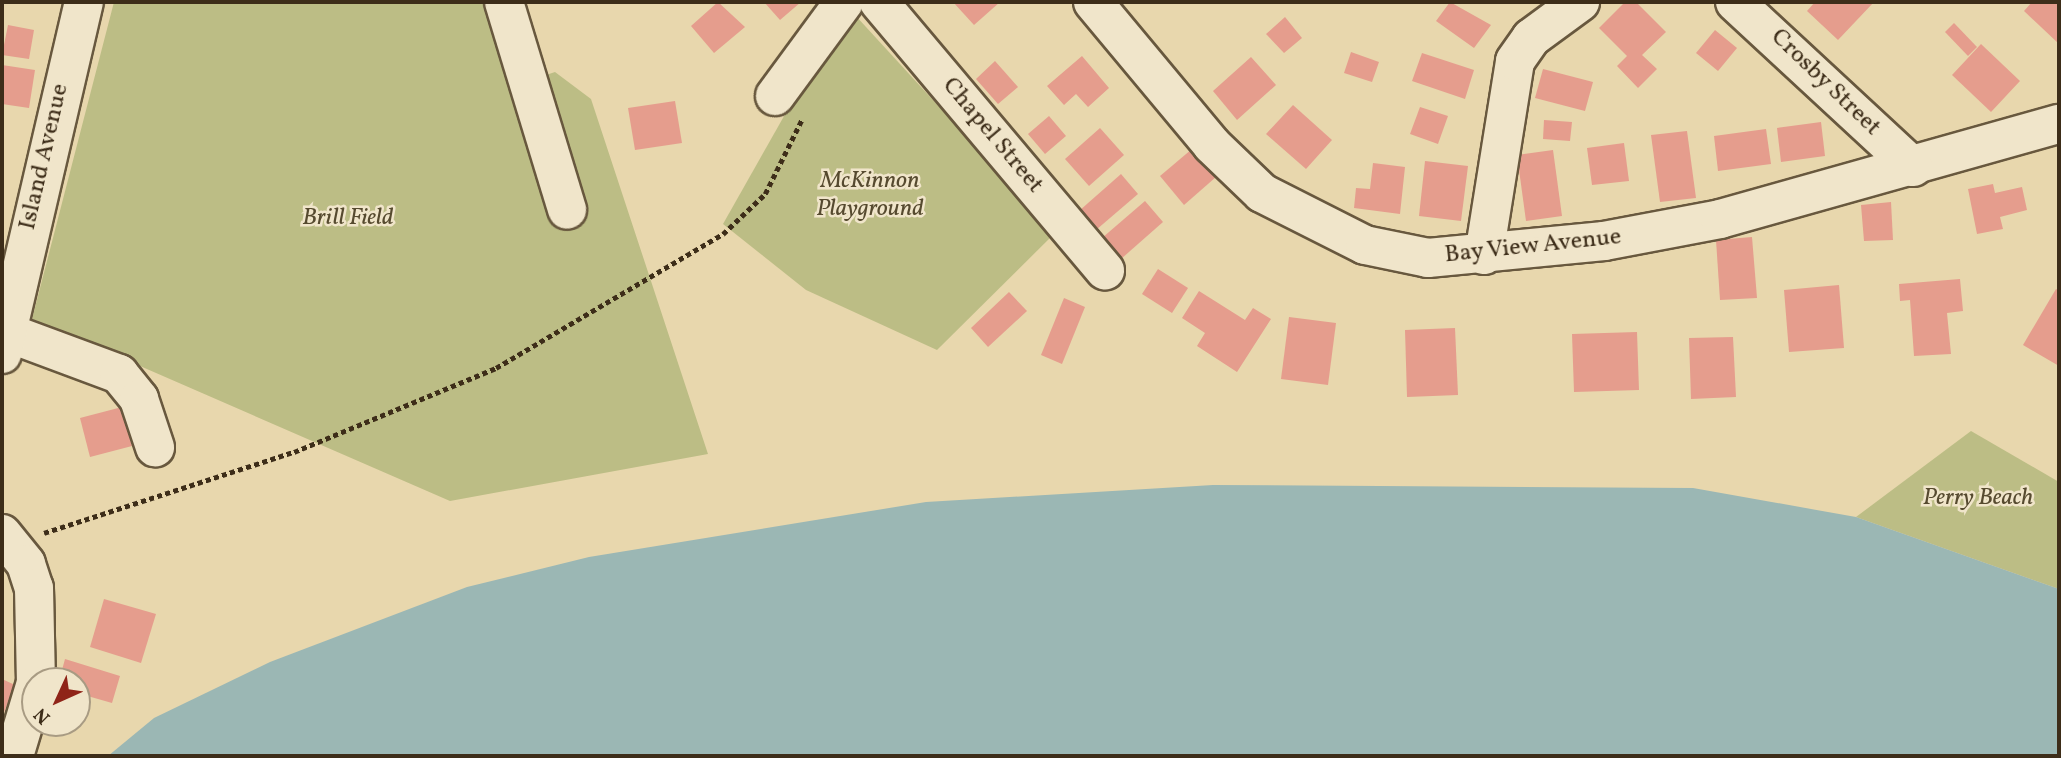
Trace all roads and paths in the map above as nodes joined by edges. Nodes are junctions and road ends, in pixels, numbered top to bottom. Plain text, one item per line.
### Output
1 (84, 2) edge
2 (503, 2) edge
3 (844, 2) edge
4 (880, 2) edge
5 (1580, 2) edge
6 (1735, 2) edge
7 (1102, 5) edge
8 (775, 96) dead end
9 (2059, 124) edge
10 (1913, 167) junction
11 (567, 210) dead end
12 (751, 210) dead end
13 (1484, 255) junction
14 (1105, 270) dead end
15 (4, 343) edge
16 (155, 447) dead end
17 (8, 541) edge
18 (36, 667) edge
19 (21, 732) edge
20 (14, 756) edge

1 - 15 street, Island Avenue
2 - 11 street
3 - 8 street
4 - 14 street, Chapel Street
5 - 13 street
6 - 10 street, Crosby Street
7 - 13 street, Bay View Avenue
9 - 10 street, Bay View Avenue
10 - 13 street, Bay View Avenue
12 - 17 path
15 - 16 street
17 - 18 street
19 - 20 street

